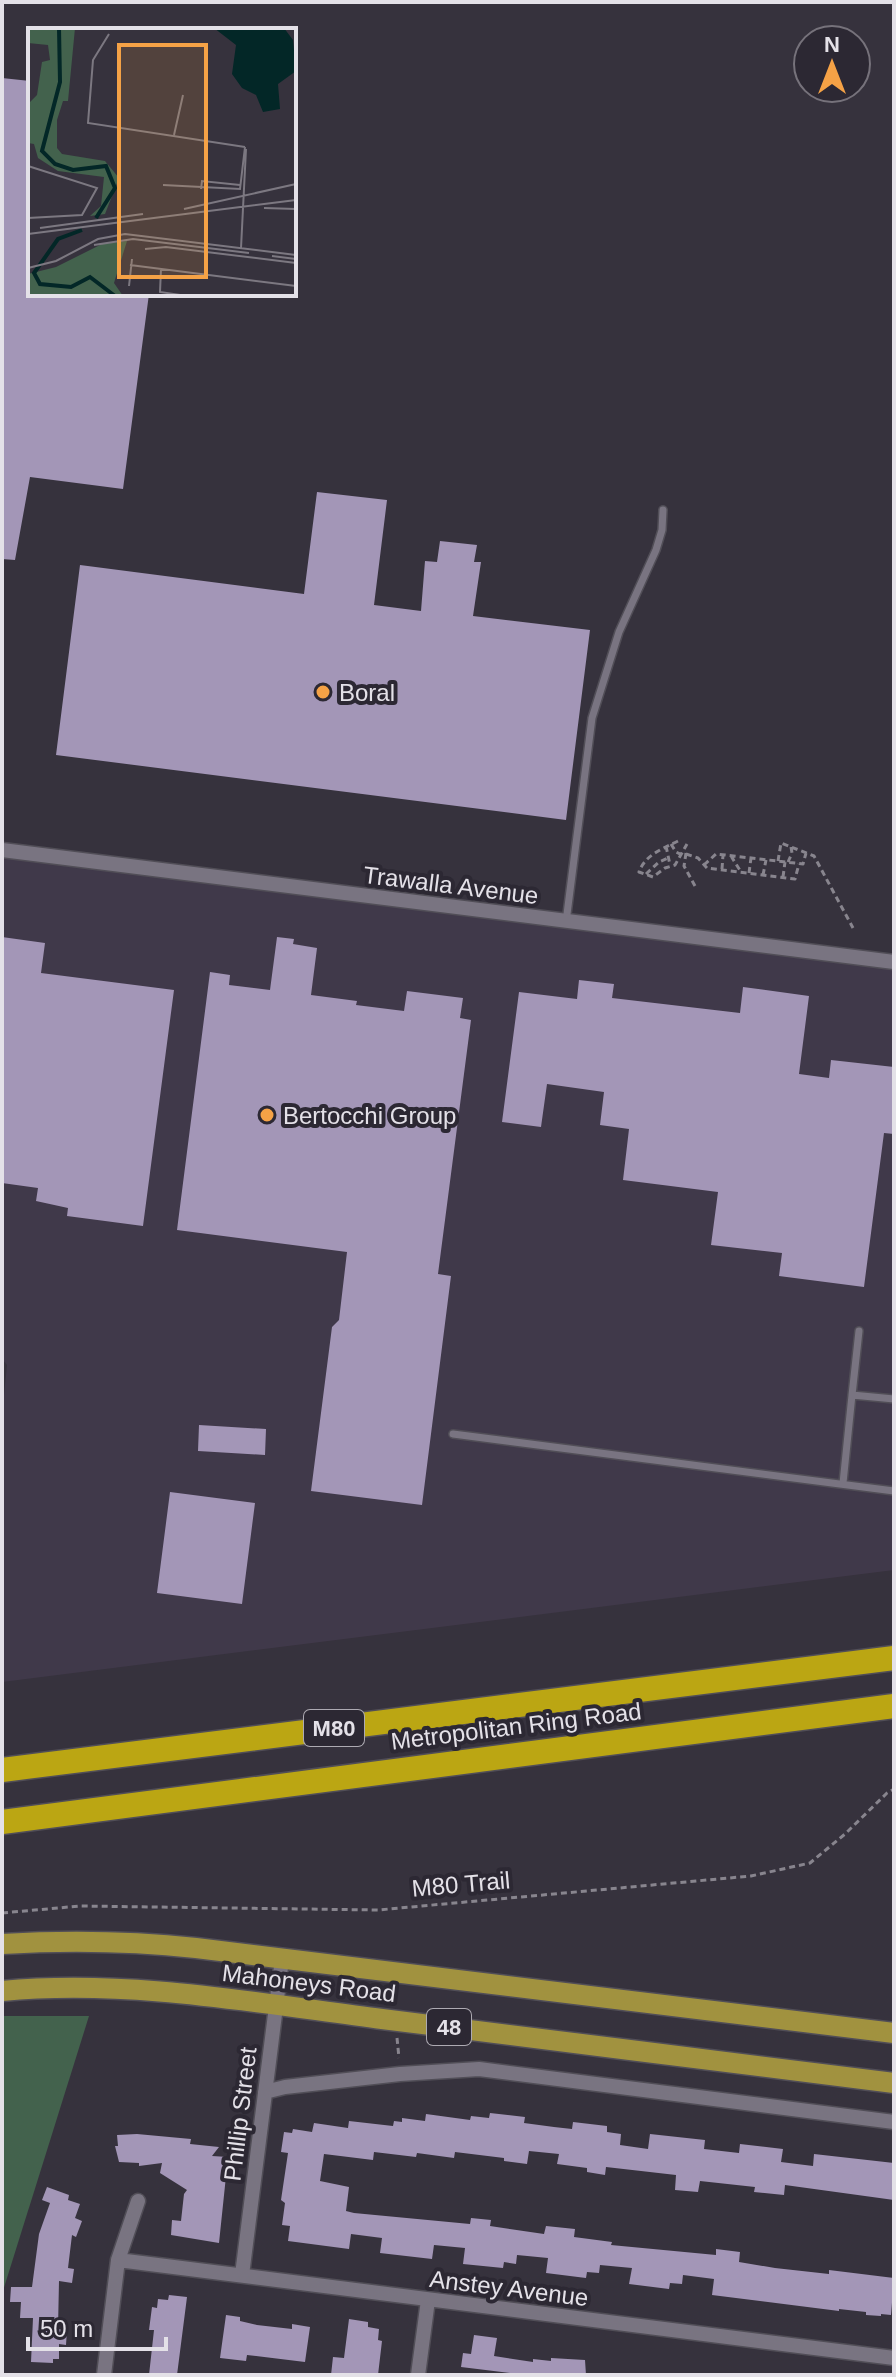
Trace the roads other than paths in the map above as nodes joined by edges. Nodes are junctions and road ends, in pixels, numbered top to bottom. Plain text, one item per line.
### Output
1 (663, 510) dead end
2 (2, 850) edge
3 (566, 922) junction
4 (894, 962) edge
5 (859, 1331) dead end
6 (852, 1395) junction
7 (894, 1399) edge
8 (453, 1434) dead end
9 (843, 1483) junction
10 (894, 1491) edge
11 (894, 1642) edge
12 (894, 1658) edge
13 (665, 1687) junction
14 (894, 1706) edge
15 (894, 1721) edge
16 (609, 1742) junction
17 (2, 1770) edge
18 (2, 1822) edge
19 (2, 1944) edge
20 (282, 1959) junction
21 (2, 1991) edge
22 (276, 2004) junction
23 (894, 2033) edge
24 (894, 2083) edge
25 (265, 2092) junction
26 (894, 2122) edge
27 (138, 2201) dead end
28 (118, 2260) junction
29 (242, 2275) junction
30 (428, 2300) junction
31 (894, 2358) edge
32 (104, 2375) edge
33 (418, 2375) edge

1 - 3 lane
2 - 3 street, Trawalla Avenue
3 - 4 street, Trawalla Avenue
5 - 6 lane
6 - 7 lane
6 - 9 lane
8 - 9 lane
9 - 10 lane
11 - 13 highway
12 - 13 highway, Metropolitan Ring Road / M80
13 - 17 highway, Metropolitan Ring Road / M80
14 - 16 highway, Metropolitan Ring Road / M80
15 - 16 highway
16 - 18 highway, Metropolitan Ring Road / M80
19 - 20 main road, Mahoneys Road / 48
20 - 22 street, Phillip Street
20 - 23 main road, Mahoneys Road / 48
21 - 22 main road, Mahoneys Road / 48
22 - 24 main road, Mahoneys Road / 48
22 - 25 street, Phillip Street
25 - 26 street
25 - 29 street, Phillip Street
27 - 28 street
28 - 29 street, Anstey Avenue
28 - 32 street
29 - 30 street, Anstey Avenue
30 - 31 street, Anstey Avenue
30 - 33 street

